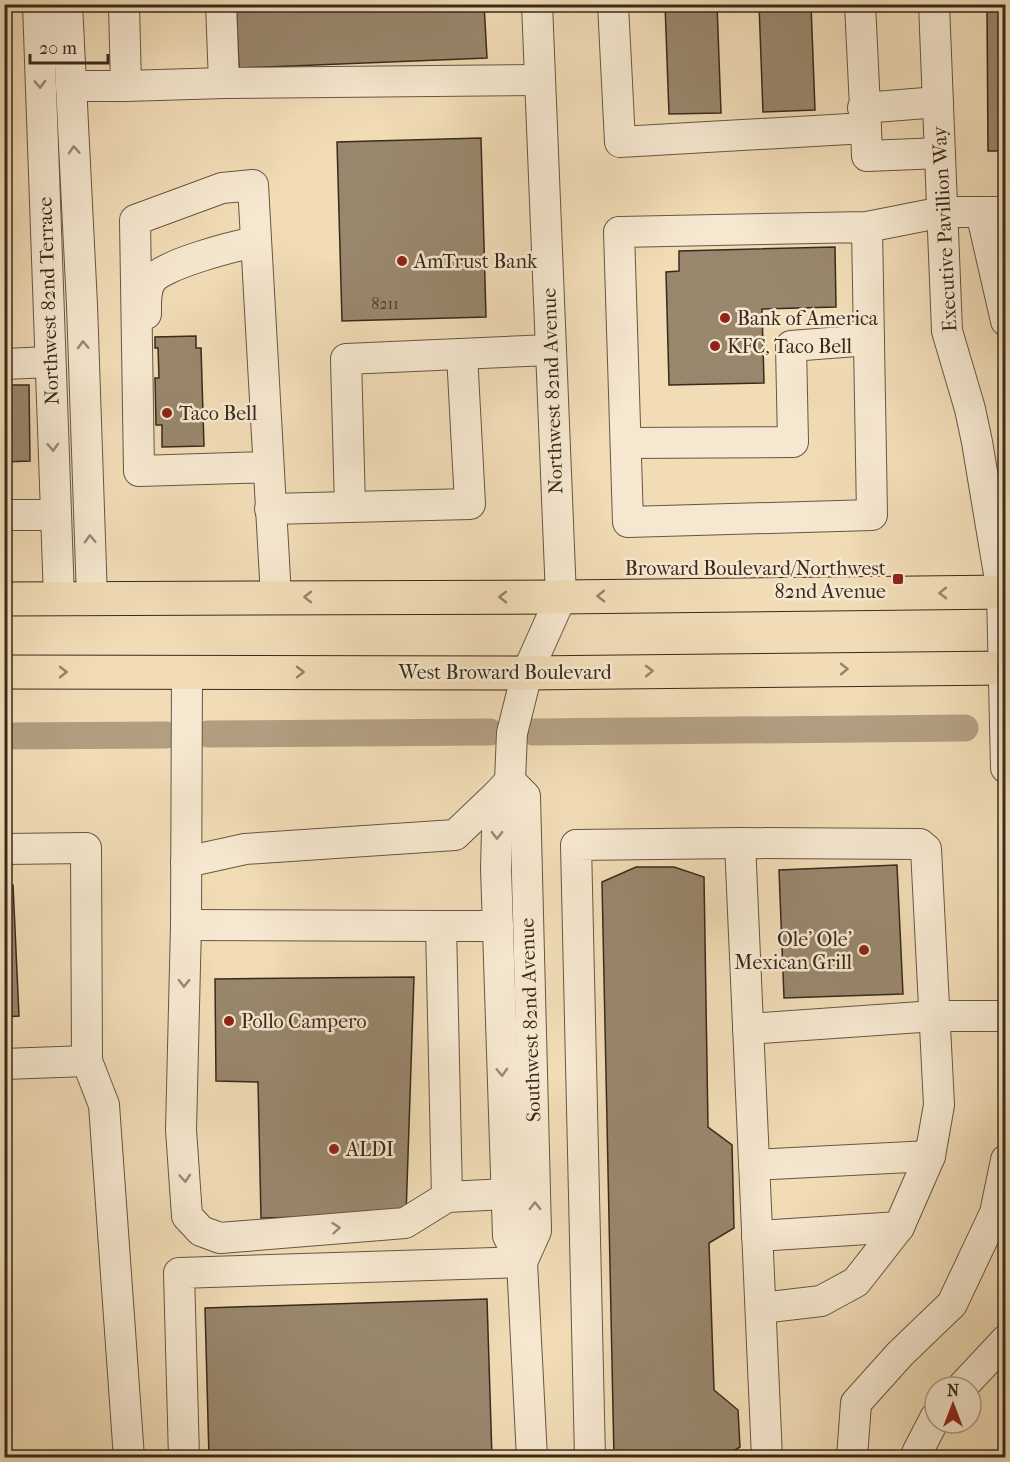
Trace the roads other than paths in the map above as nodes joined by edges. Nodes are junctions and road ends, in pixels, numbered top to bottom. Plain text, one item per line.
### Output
1 (38, 4) edge
2 (67, 4) edge
3 (124, 4) edge
4 (221, 4) edge
5 (537, 4) edge
6 (613, 4) edge
7 (860, 4) edge
8 (934, 4) edge
9 (539, 80) junction
10 (224, 83) junction
11 (71, 86) junction
12 (126, 86) junction
13 (938, 102) junction
14 (864, 118) junction
15 (940, 153) junction
16 (943, 212) junction
17 (993, 212) edge
18 (867, 227) junction
19 (256, 242) junction
20 (1005, 321) edge
21 (869, 340) junction
22 (550, 350) junction
23 (462, 354) junction
24 (50, 362) junction
25 (4, 364) edge
26 (138, 436) junction
27 (626, 443) junction
28 (268, 467) junction
29 (350, 507) junction
30 (270, 509) junction
31 (4, 515) edge
32 (56, 515) junction
33 (1004, 592) edge
34 (276, 597) junction
35 (561, 597) junction
36 (4, 598) edge
37 (59, 598) junction
38 (92, 598) junction
39 (1004, 668) edge
40 (4, 672) edge
41 (187, 672) junction
42 (527, 673) junction
43 (1005, 768) edge
44 (504, 788) junction
45 (740, 843) junction
46 (4, 849) edge
47 (186, 862) junction
48 (186, 925) junction
49 (441, 926) junction
50 (498, 926) junction
51 (935, 1016) junction
52 (1005, 1016) edge
53 (515, 1021) junction
54 (748, 1029) junction
55 (87, 1061) junction
56 (4, 1064) edge
57 (930, 1156) junction
58 (1005, 1160) edge
59 (754, 1165) junction
60 (506, 1194) junction
61 (447, 1197) junction
62 (899, 1227) junction
63 (758, 1236) junction
64 (522, 1262) junction
65 (761, 1308) junction
66 (1005, 1340) edge
67 (973, 1375) edge
68 (926, 1435) edge
69 (129, 1458) edge
70 (184, 1458) edge
71 (532, 1458) edge
72 (590, 1458) edge
73 (767, 1458) edge
74 (852, 1458) edge
75 (917, 1458) edge

1 -> 24 street, Northwest 82nd Terrace
2 - 11 street, Northwest 82nd Terrace
3 - 12 street
4 - 10 street
5 - 9 street, Northwest 82nd Avenue
6 - 14 street
7 - 14 street
8 - 13 street, Executive Pavillion Way
9 - 10 street
9 - 22 street, Northwest 82nd Avenue
10 - 12 street
11 - 12 street
38 -> 11 street, Northwest 82nd Terrace
13 - 14 street
13 - 15 street, Executive Pavillion Way
14 - 15 street
15 - 16 street, Executive Pavillion Way
16 - 17 street
16 - 18 street
16 - 33 street, Executive Pavillion Way
17 - 20 street
18 - 21 street
18 - 27 street
19 - 26 street
19 - 26 street
19 - 28 street
21 - 27 street
21 - 27 street
22 - 23 street
22 - 35 street, Northwest 82nd Avenue
23 - 29 street
23 - 29 street
24 - 25 street
24 -> 32 street, Northwest 82nd Terrace
26 - 28 street
28 - 30 street
29 - 30 street
30 - 34 street
31 - 32 street
32 - 37 street, Northwest 82nd Terrace
33 -> 35 main road
33 - 39 street, Executive Pavillion Way
35 -> 34 main road
34 - 38 main road
35 - 42 street, Southwest 82nd Avenue
36 - 37 main road
37 - 38 main road
42 -> 39 main road, West Broward Boulevard
39 - 43 street, Executive Pavillion Way
40 -> 41 main road, West Broward Boulevard
41 -> 42 main road, West Broward Boulevard
41 - 47 street
42 - 44 street, Southwest 82nd Avenue
44 - 47 street
44 -> 50 street, Southwest 82nd Avenue
44 - 53 street, Southwest 82nd Avenue
45 - 51 street
45 - 54 street
45 - 72 street
46 - 55 street
47 - 48 street
48 - 49 street
48 -> 61 street
49 - 50 street
49 - 61 street
50 - 53 street, Southwest 82nd Avenue
51 - 52 street
51 - 54 street
51 - 57 street
53 -> 60 street, Southwest 82nd Avenue
64 -> 53 street, Southwest 82nd Avenue
54 - 59 street
55 - 56 street
55 - 69 street
57 - 59 street
57 - 62 street
58 - 74 street
59 - 63 street
60 - 61 street
60 - 64 street, Southwest 82nd Avenue
62 - 63 street
62 - 65 street
63 - 65 street
64 - 70 street
64 - 71 street, Southwest 82nd Avenue
65 - 73 street
66 - 67 street
68 - 75 street

